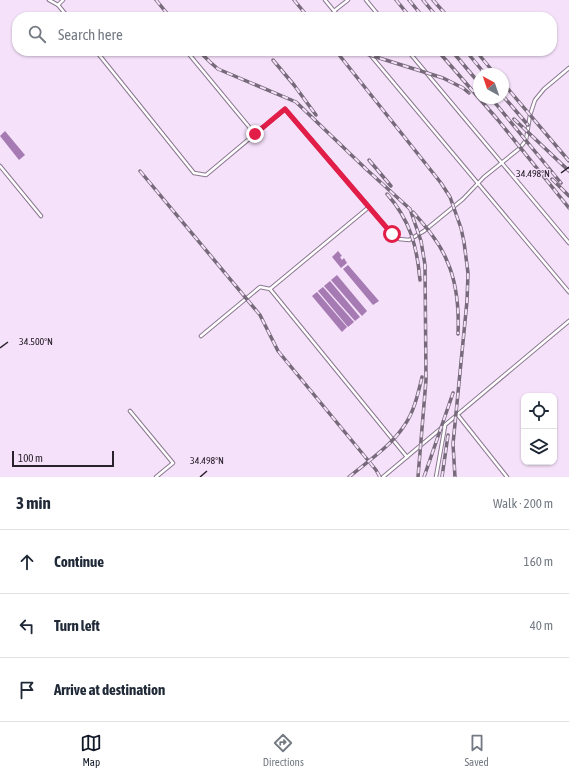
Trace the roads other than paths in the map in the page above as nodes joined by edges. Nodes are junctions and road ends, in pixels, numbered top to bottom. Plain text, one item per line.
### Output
1 (48, 0) edge
2 (64, 0) edge
3 (325, 0) edge
4 (348, 0) edge
5 (366, 0) edge
6 (58, 5) junction
7 (334, 11) joint
8 (64, 12) edge
9 (376, 12) edge
10 (100, 56) edge
11 (190, 56) edge
12 (372, 56) edge
13 (412, 56) edge
14 (569, 68) edge
15 (255, 134) junction
16 (502, 163) junction
17 (0, 166) edge
18 (478, 184) junction
19 (370, 207) junction
20 (41, 216) dead end
21 (569, 243) edge
22 (270, 289) junction
23 (569, 292) edge
24 (569, 321) edge
25 (201, 336) dead end
26 (130, 411) dead end
27 (457, 414) junction
28 (445, 426) junction
29 (407, 457) junction
30 (156, 477) edge
31 (383, 477) edge
32 (436, 477) edge
33 (507, 477) edge

1 - 6 lane
2 - 6 lane
3 - 7 lane
4 - 7 lane
5 - 9 lane
6 - 8 lane
10 - 15 lane
11 - 15 lane
12 - 18 lane
13 - 16 lane
14 - 16 lane
15 - 19 lane
16 - 18 lane
16 - 21 lane
17 - 20 lane
18 - 19 lane
18 - 23 lane
19 - 22 lane
22 - 25 lane
22 - 29 lane
24 - 27 lane
26 - 30 lane
27 - 28 lane
27 - 33 lane
28 - 29 lane
28 - 32 lane
29 - 31 lane

